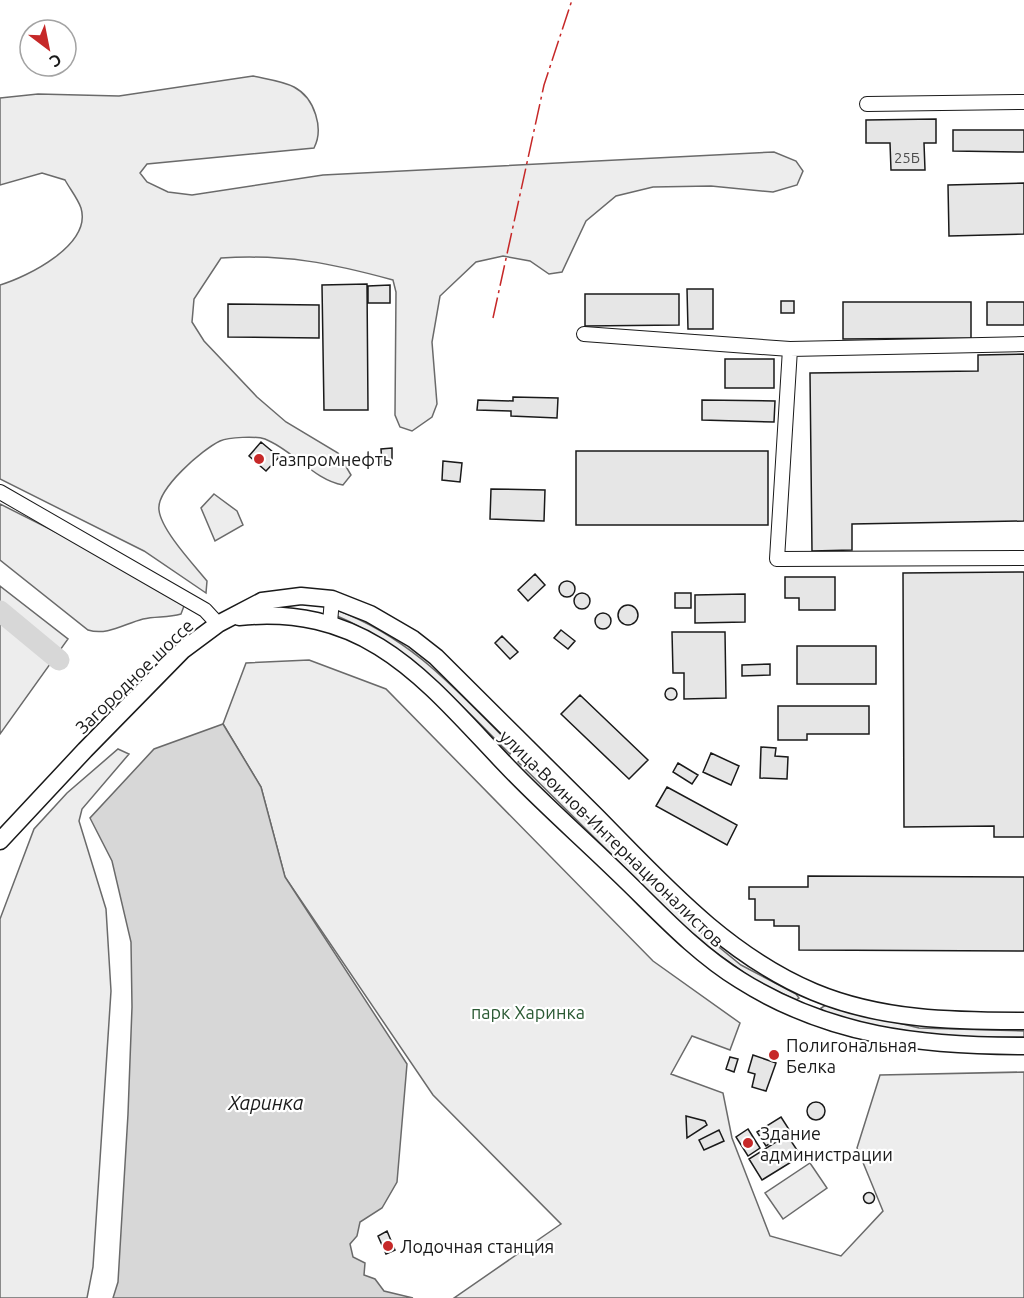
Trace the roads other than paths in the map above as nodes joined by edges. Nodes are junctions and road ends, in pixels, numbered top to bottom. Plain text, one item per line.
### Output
1 (1024, 102) edge
2 (867, 104) dead end
3 (584, 334) dead end
4 (1024, 344) edge
5 (790, 349) junction
6 (0, 492) edge
7 (1024, 558) edge
8 (332, 598) junction
9 (235, 617) junction
10 (330, 623) junction
11 (218, 624) junction
12 (500, 721) joint
13 (0, 841) edge
14 (1024, 1021) edge
15 (1024, 1046) edge

1 - 2 street
3 - 5 street
4 - 5 street
5 - 7 street
6 - 11 street
8 - 9 main road, Загородное шоссе
8 - 10 street
8 - 12 main road, Загородное шоссе
9 - 10 main road, улица Воинов-Интернационалистов
9 - 11 main road, Загородное шоссе
10 - 15 main road, улица Воинов-Интернационалистов
11 - 13 main road, Загородное шоссе
12 - 14 main road, улица Воинов-Интернационалистов

